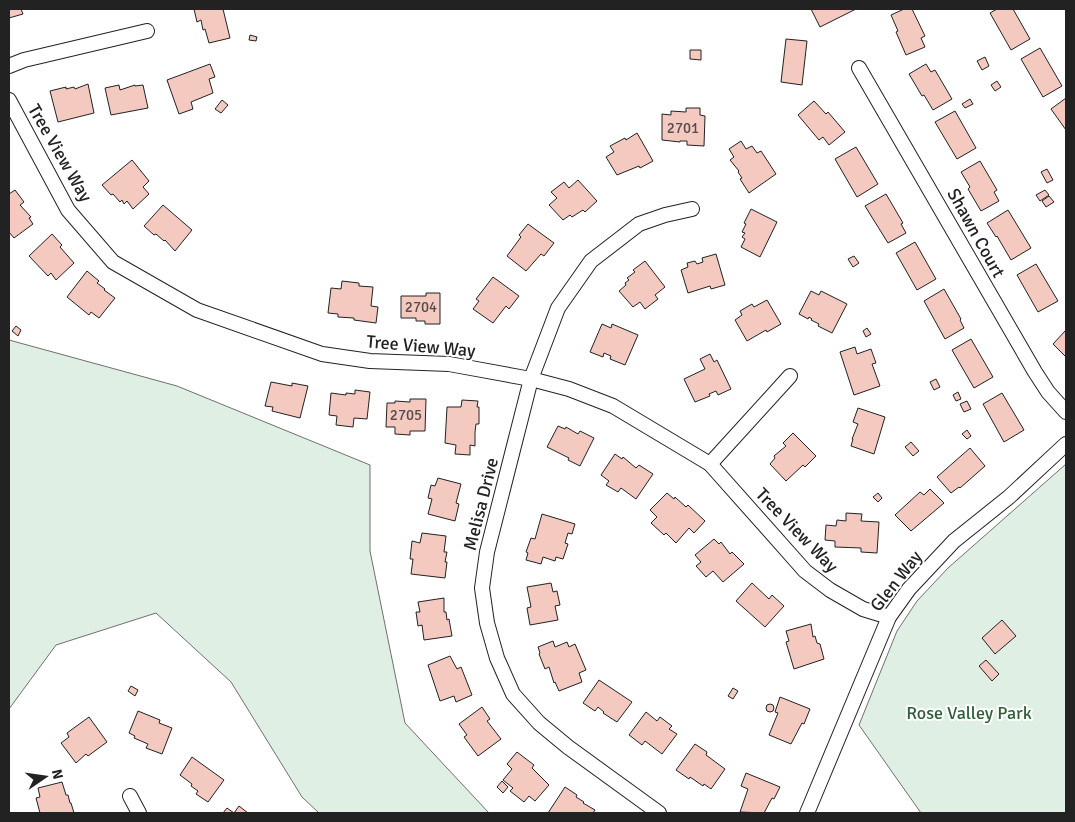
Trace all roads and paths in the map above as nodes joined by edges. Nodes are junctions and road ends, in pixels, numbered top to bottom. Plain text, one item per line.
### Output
1 (147, 31) dead end
2 (9, 66) edge
3 (859, 68) dead end
4 (9, 100) edge
5 (692, 209) dead end
6 (790, 376) dead end
7 (531, 379) junction
8 (1066, 412) edge
9 (1066, 444) edge
10 (710, 464) junction
11 (889, 617) junction
12 (130, 796) dead end
13 (139, 813) edge
14 (659, 813) edge
15 (807, 813) edge

1 - 2 street
3 - 8 street, Shawn Court
4 - 7 street, Tree View Way
5 - 7 street, Melisa Drive
6 - 10 street
7 - 10 street, Tree View Way
7 - 14 street, Melisa Drive
9 - 11 street, Glen Way
10 - 11 street, Tree View Way
11 - 15 street, Glen Way
12 - 13 street

